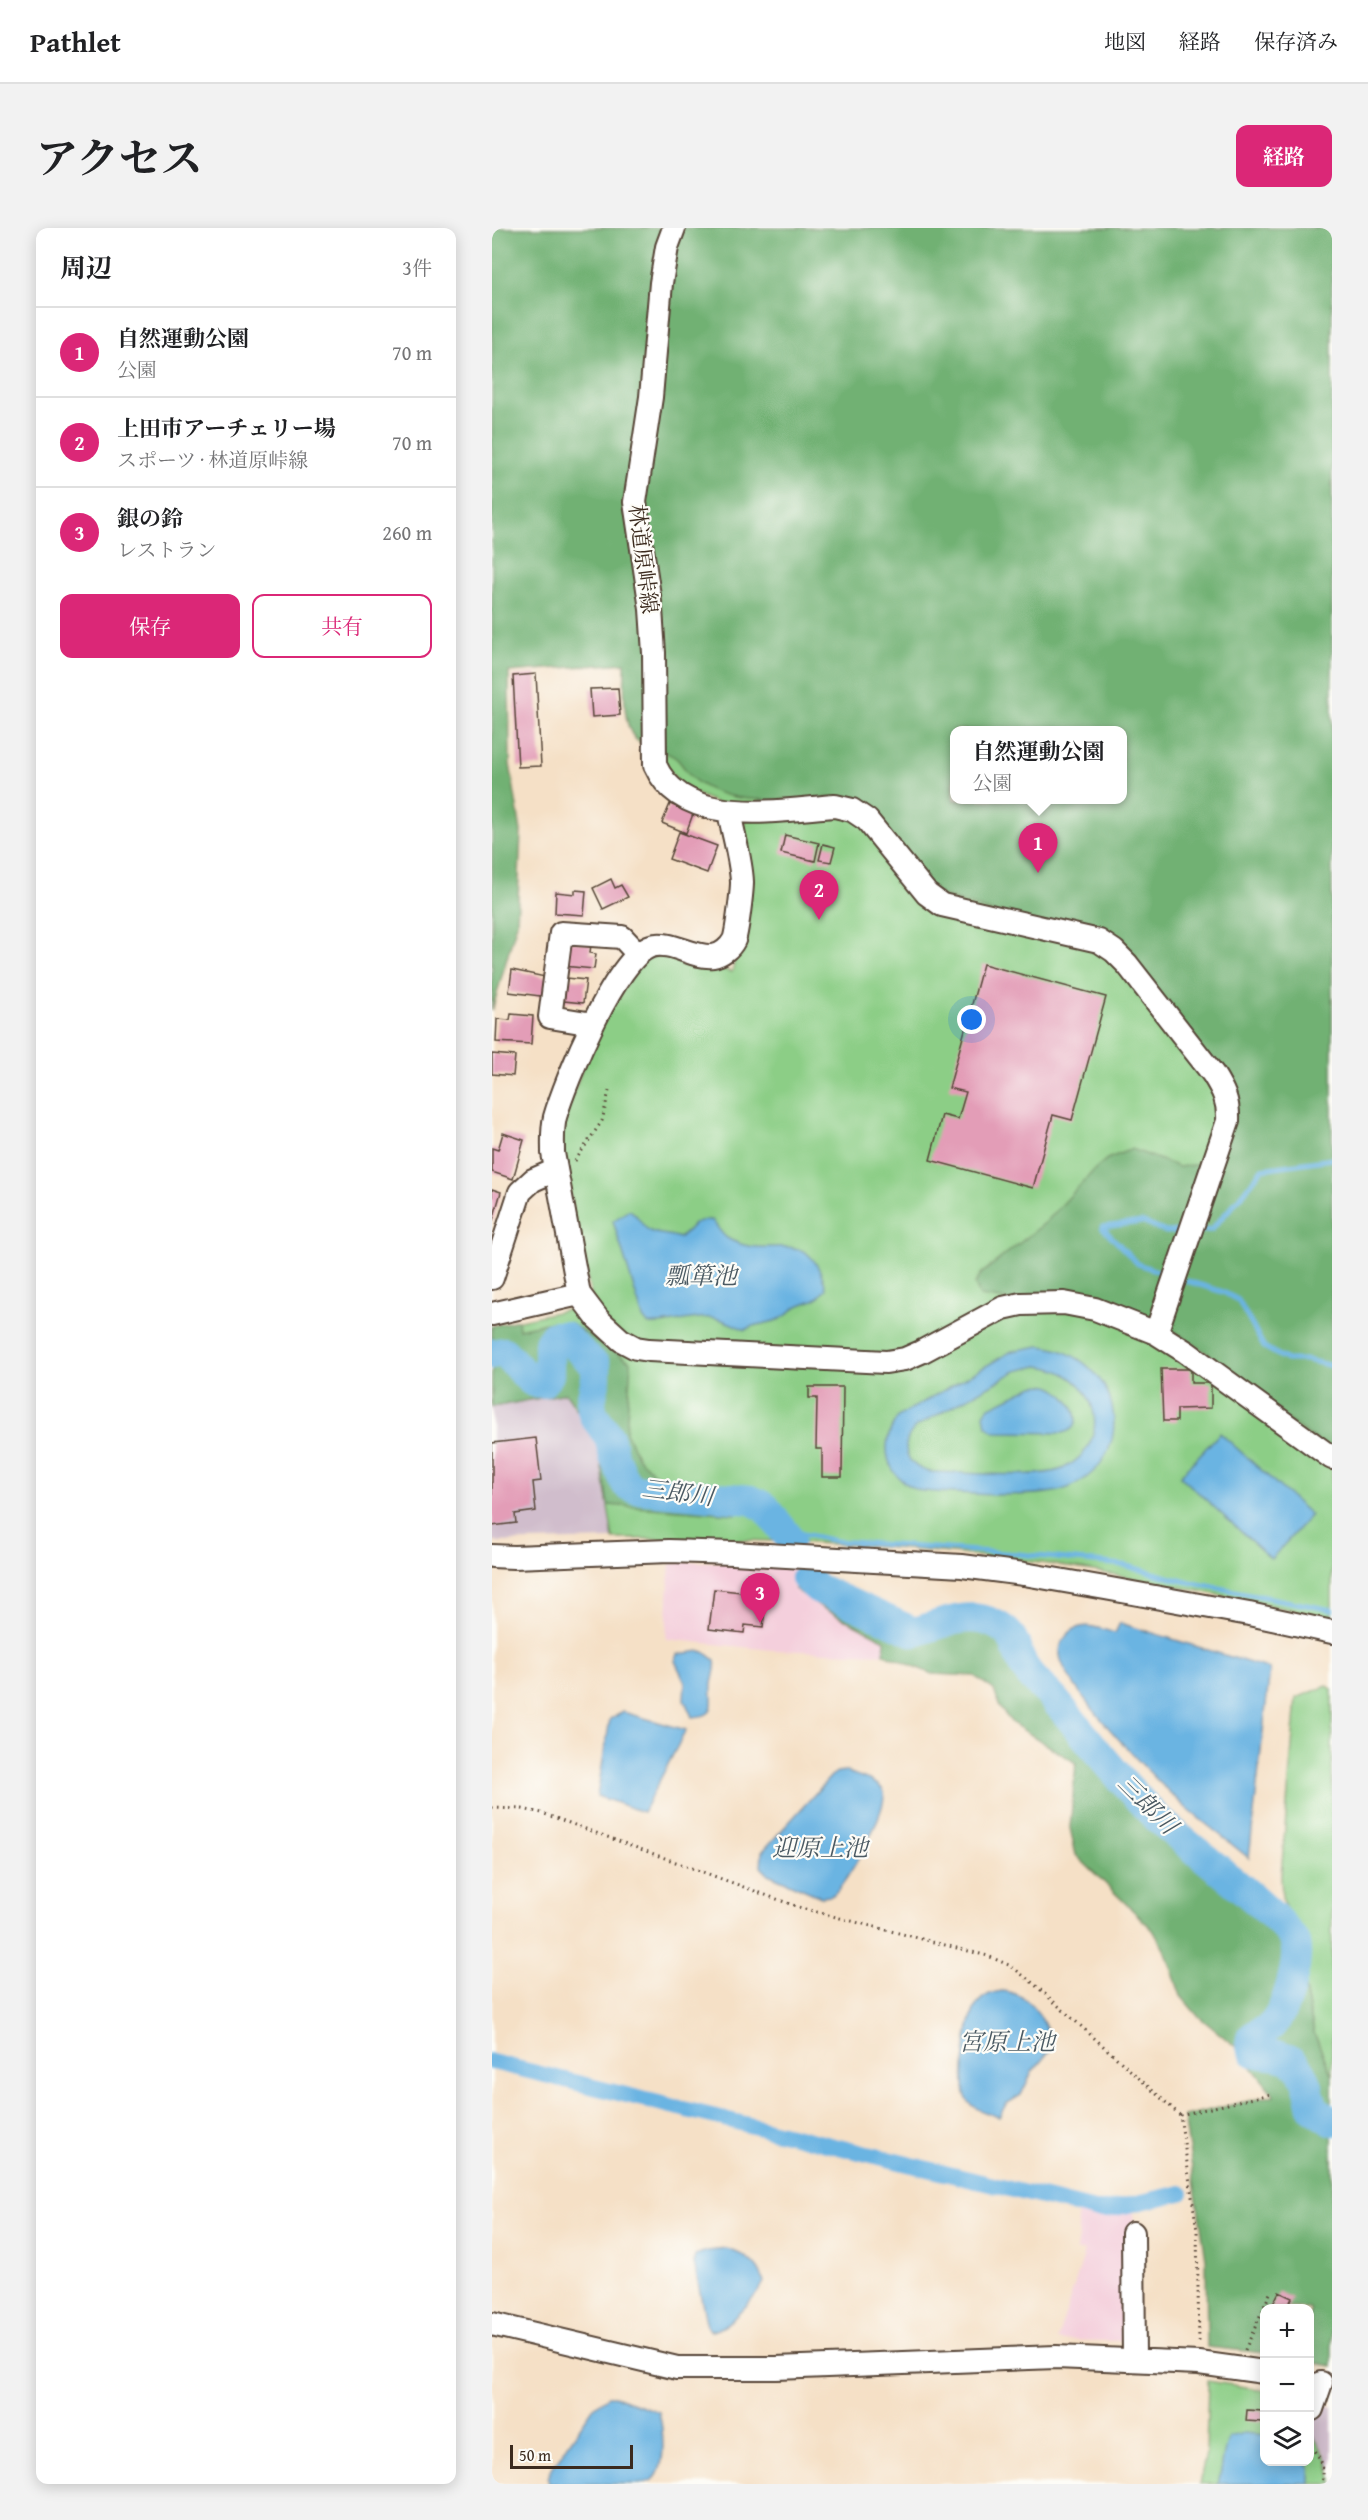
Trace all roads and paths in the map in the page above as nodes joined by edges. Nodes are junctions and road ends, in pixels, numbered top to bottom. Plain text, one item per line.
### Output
1 (674, 228) edge
2 (729, 811) junction
3 (637, 952) junction
4 (593, 1024) junction
5 (609, 1091) dead end
6 (556, 1170) junction
7 (492, 1278) edge
8 (579, 1294) junction
9 (492, 1314) edge
10 (1155, 1333) junction
11 (1332, 1458) edge
12 (492, 1556) edge
13 (1332, 1632) edge
14 (492, 1808) edge
15 (1271, 2094) dead end
16 (1180, 2115) junction
17 (1133, 2233) dead end
18 (1271, 2291) dead end
19 (492, 2324) edge
20 (1134, 2359) junction
21 (1199, 2363) junction
22 (1237, 2368) junction
23 (1260, 2371) edge
24 (1321, 2383) edge
25 (1314, 2403) edge
26 (1314, 2451) edge
27 (1322, 2484) edge

1 - 2 street, 林道原峠線
2 - 3 street
2 - 10 street, 林道原峠線
3 - 4 street
3 - 4 street
4 - 6 street
5 - 6 path
6 - 7 street
6 - 8 street
8 - 9 street
8 - 10 street
10 - 11 street
12 - 13 street
14 - 16 path
15 - 16 path
16 - 21 path
17 - 20 street
18 - 22 path
19 - 20 street
20 - 21 street
21 - 22 street
22 - 23 street
24 - 25 street
26 - 27 path

